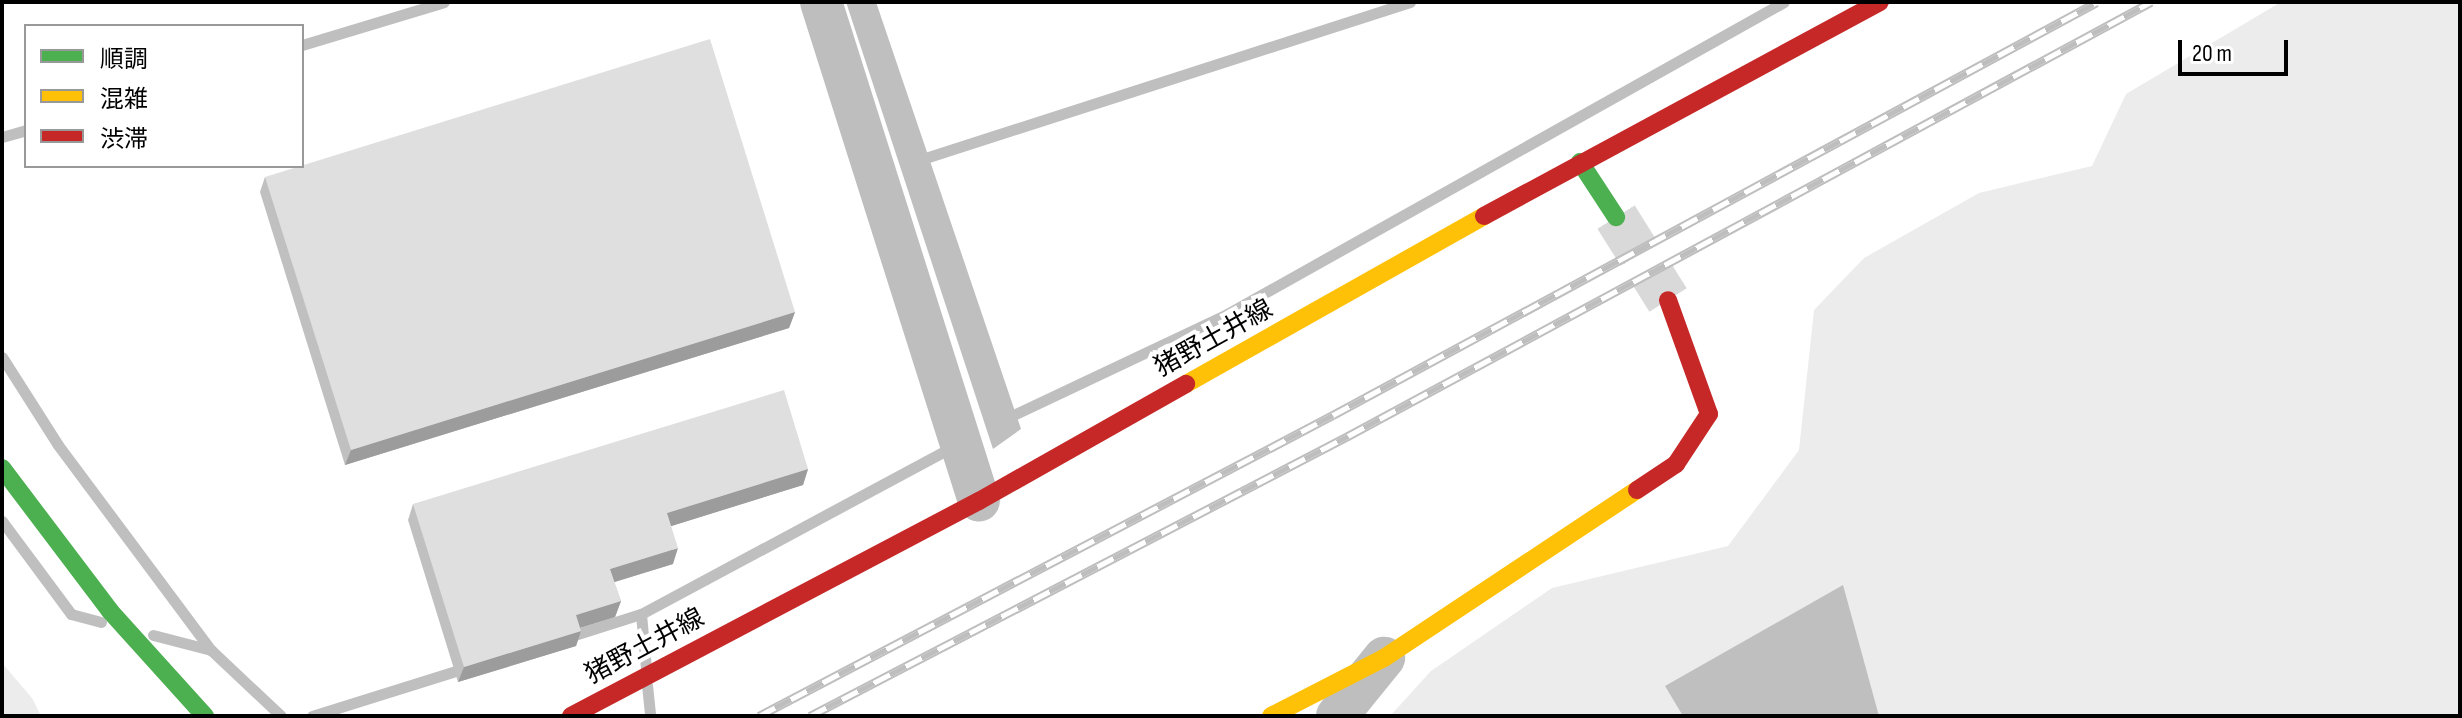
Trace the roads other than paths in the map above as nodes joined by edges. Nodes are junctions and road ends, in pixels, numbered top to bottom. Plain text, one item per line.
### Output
1 (821, 2) edge
2 (1880, 2) edge
3 (1580, 162) junction
4 (1616, 217) tunnel mouth
5 (1668, 300) tunnel mouth
6 (2, 468) edge
7 (979, 501) junction
8 (1384, 658) junction
9 (205, 716) edge
10 (571, 716) edge
11 (1271, 716) edge
12 (1337, 716) edge

1 - 7 street
2 - 3 main road, 猪野土井線
3 - 4 main road
3 - 7 main road, 猪野土井線
5 - 8 main road
6 - 9 main road
7 - 10 main road, 猪野土井線
8 - 11 main road
8 - 12 street

